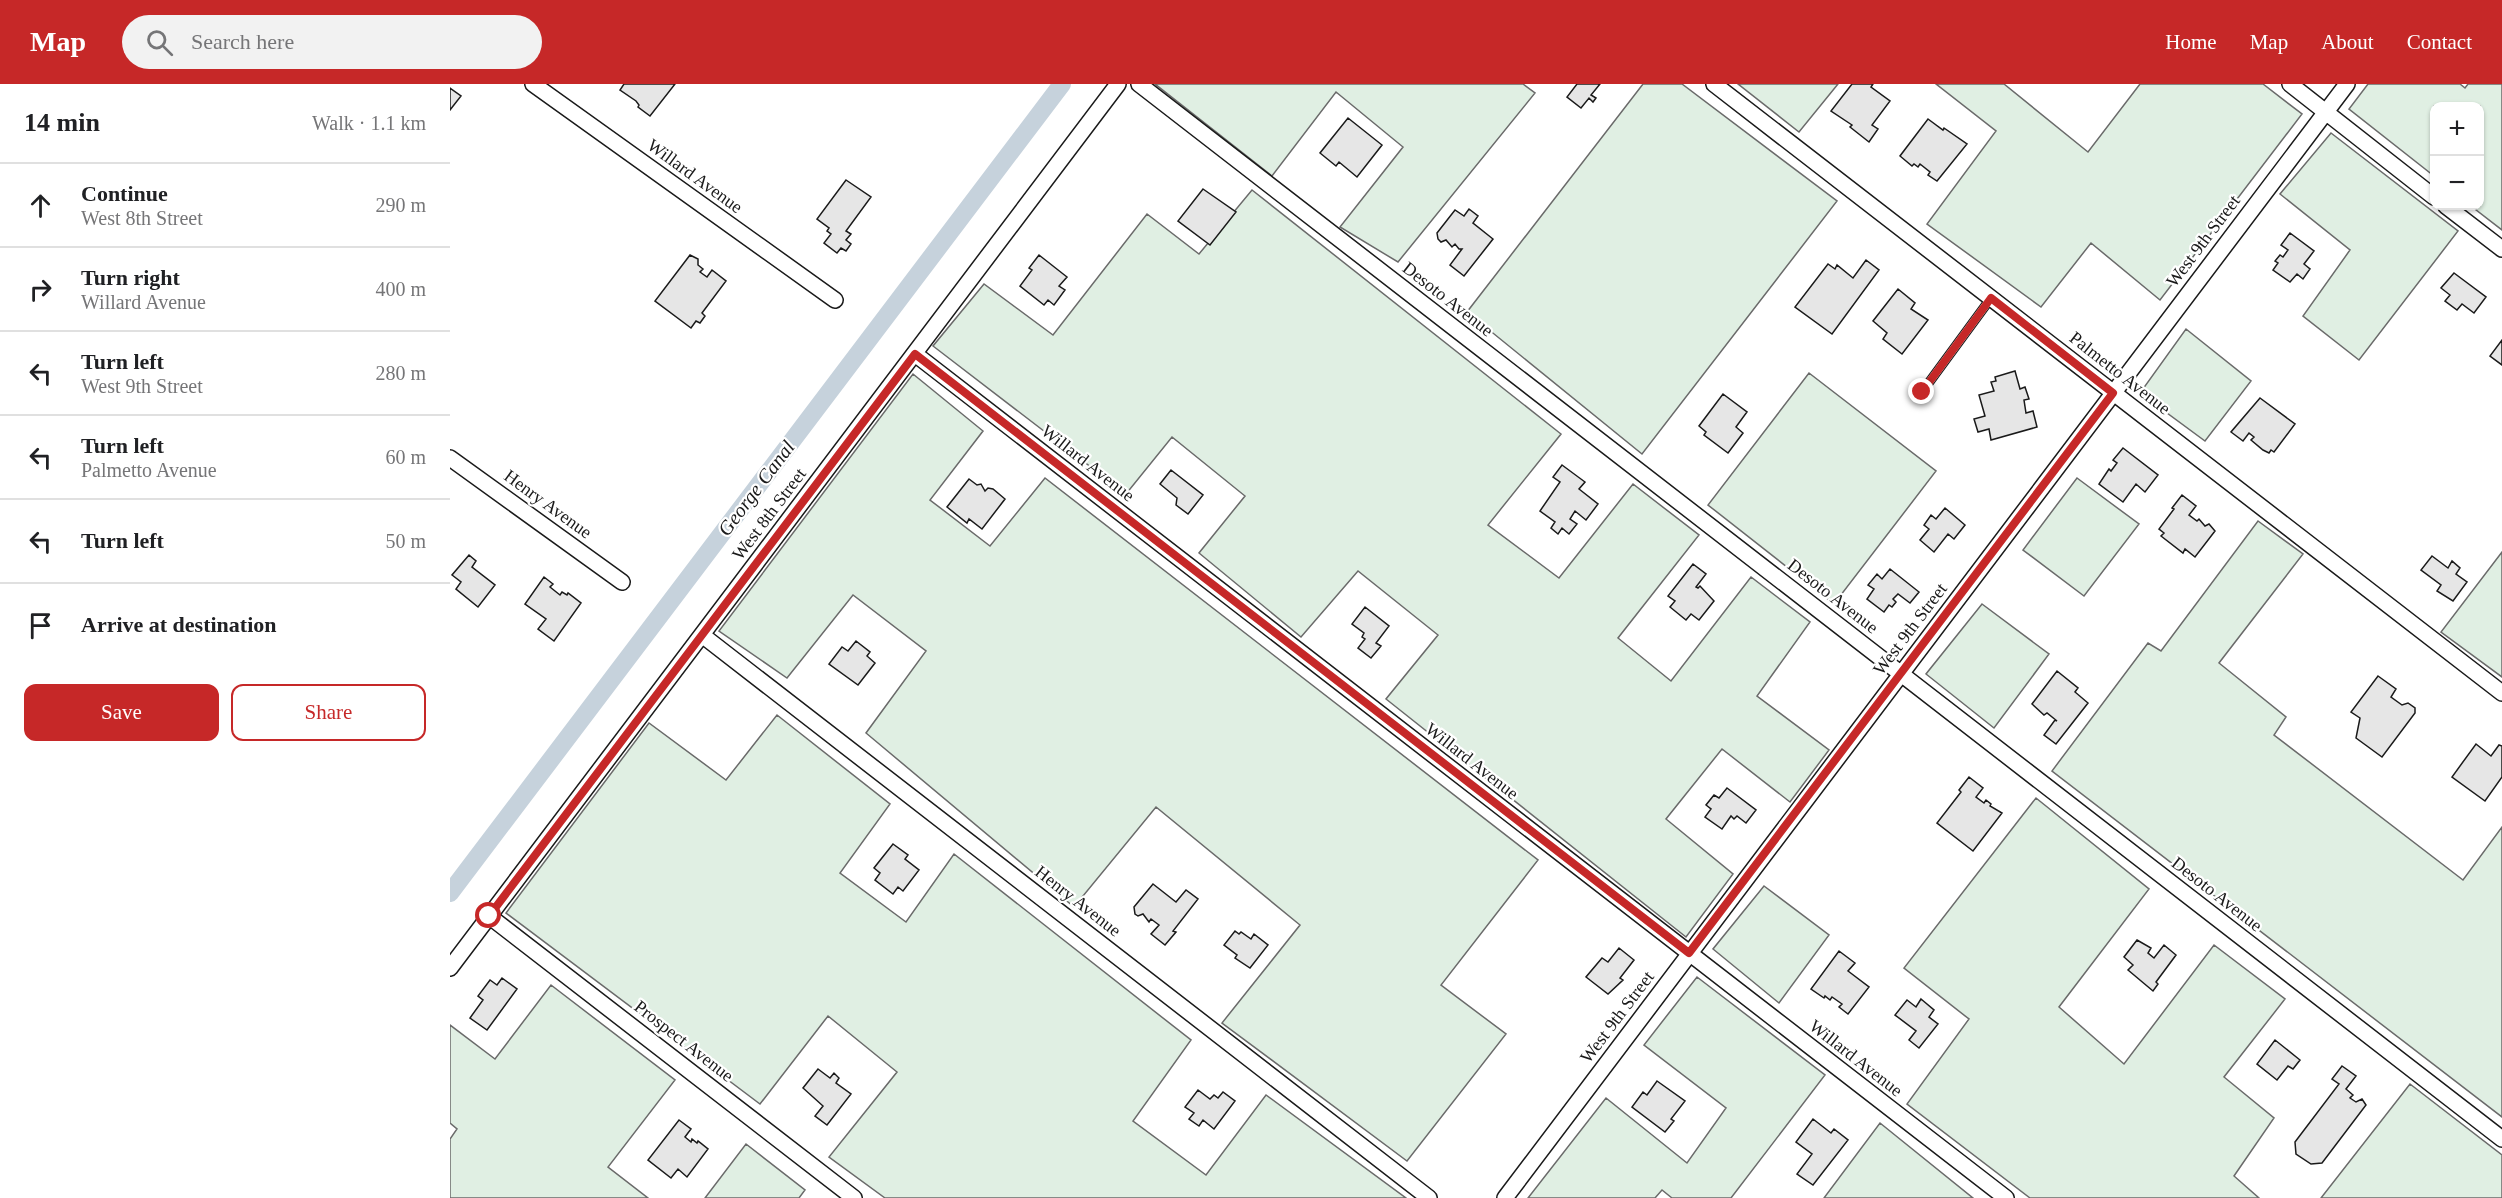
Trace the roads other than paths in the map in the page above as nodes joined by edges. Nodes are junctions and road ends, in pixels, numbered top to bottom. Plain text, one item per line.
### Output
1 (533, 84) edge
2 (1118, 84) edge
3 (1139, 84) edge
4 (1714, 84) edge
5 (2290, 84) edge
6 (2347, 84) edge
7 (2326, 112) junction
8 (2430, 194) edge
9 (2451, 210) edge
10 (2502, 249) edge
11 (1991, 298) junction
12 (835, 300) dead end
13 (915, 354) junction
14 (1922, 392) dead end
15 (2113, 393) junction
16 (450, 458) edge
17 (622, 582) dead end
18 (702, 635) junction
19 (1901, 674) junction
20 (2502, 693) edge
21 (489, 916) junction
22 (1689, 953) junction
23 (450, 968) edge
24 (2502, 1139) edge
25 (854, 1198) edge
26 (1429, 1198) edge
27 (1505, 1198) edge
28 (2006, 1198) edge

1 - 12 street, Willard Avenue
2 - 13 street, West 8th Street
3 - 19 street, Desoto Avenue
4 - 11 street, Palmetto Avenue
5 - 7 street
6 - 7 street, West 9th Street
7 - 8 street
7 - 15 street, West 9th Street
9 - 10 street
11 - 14 lane
11 - 15 street, Palmetto Avenue
13 - 18 street, West 8th Street
13 - 22 street, Willard Avenue
15 - 19 street, West 9th Street
15 - 20 street, Palmetto Avenue
16 - 17 street, Henry Avenue
18 - 21 street, West 8th Street
18 - 26 street, Henry Avenue
19 - 22 street, West 9th Street
19 - 24 street, Desoto Avenue
21 - 23 street, West 8th Street
21 - 25 street, Prospect Avenue
22 - 27 street, West 9th Street
22 - 28 street, Willard Avenue

